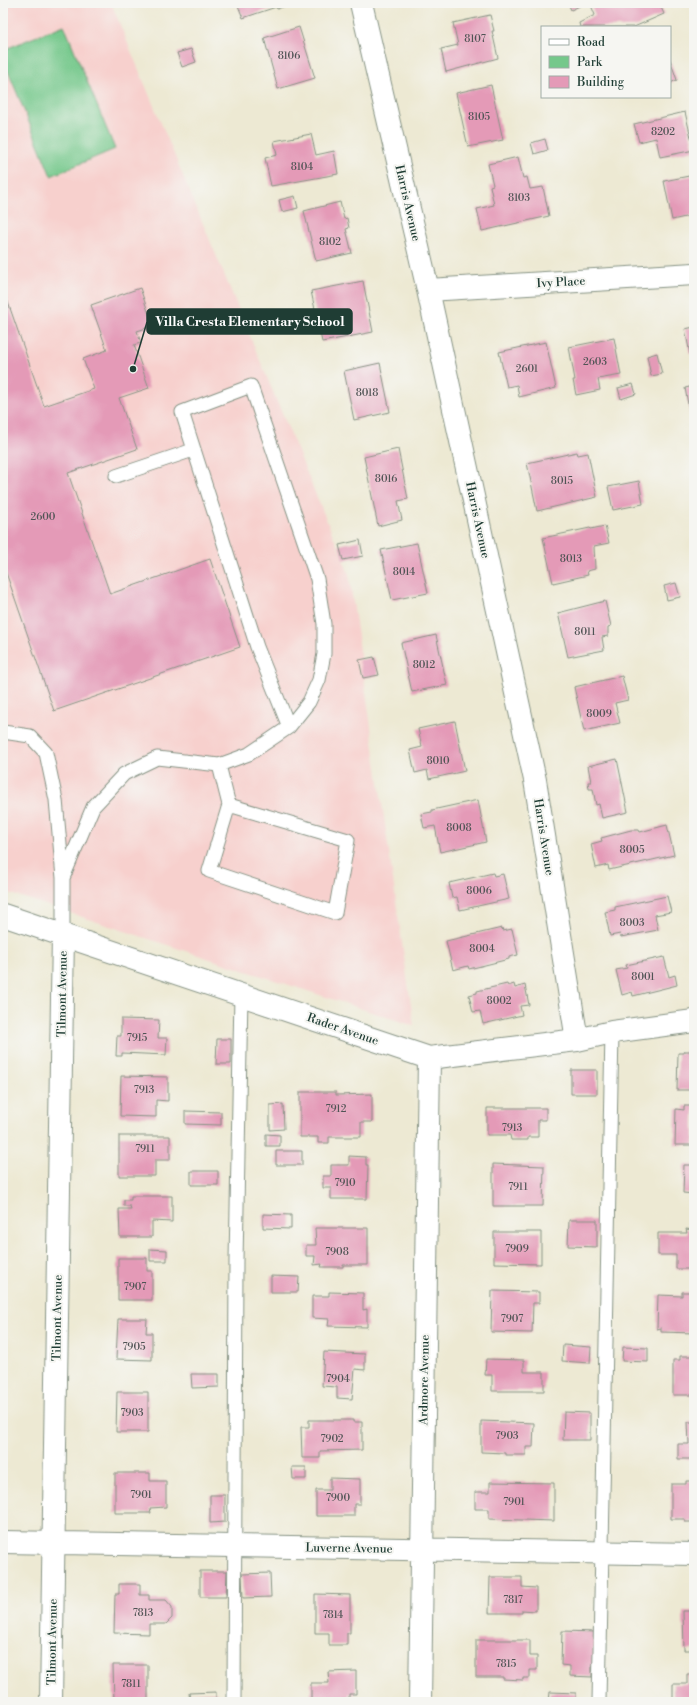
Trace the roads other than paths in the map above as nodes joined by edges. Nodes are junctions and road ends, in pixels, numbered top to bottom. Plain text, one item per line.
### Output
1 (361, 3) edge
2 (694, 274) edge
3 (428, 290) junction
4 (193, 450) junction
5 (116, 476) dead end
6 (290, 727) junction
7 (3, 732) edge
8 (219, 765) junction
9 (229, 804) junction
10 (63, 878) junction
11 (3, 915) edge
12 (63, 934) junction
13 (241, 995) junction
14 (694, 1021) edge
15 (612, 1032) junction
16 (577, 1040) junction
17 (429, 1058) junction
18 (3, 1542) edge
19 (54, 1543) junction
20 (235, 1546) junction
21 (422, 1549) junction
22 (602, 1552) junction
23 (694, 1554) edge
24 (52, 1702) edge
25 (234, 1702) edge
26 (420, 1702) edge
27 (599, 1702) edge

1 - 3 street, Harris Avenue
2 - 3 street, Ivy Place
3 - 16 street, Harris Avenue
4 - 5 lane
4 - 6 lane
4 - 6 lane
6 - 8 lane
7 - 10 lane
8 - 9 lane
8 - 10 lane
9 - 9 lane
10 - 12 lane
11 - 12 street, Rader Avenue
12 - 13 street, Rader Avenue
12 - 19 street, Tilmont Avenue
13 - 17 street, Rader Avenue
13 - 20 lane
14 - 15 street, Rader Avenue
15 - 16 street, Rader Avenue
15 - 22 lane
16 - 17 street, Rader Avenue
17 - 21 street, Ardmore Avenue
18 - 19 street, Luverne Avenue
19 - 20 street, Luverne Avenue
19 - 24 street, Tilmont Avenue
20 - 21 street, Luverne Avenue
20 - 25 lane
21 - 22 street, Luverne Avenue
21 - 26 street, Ardmore Avenue
22 - 23 street, Luverne Avenue
22 - 27 lane

